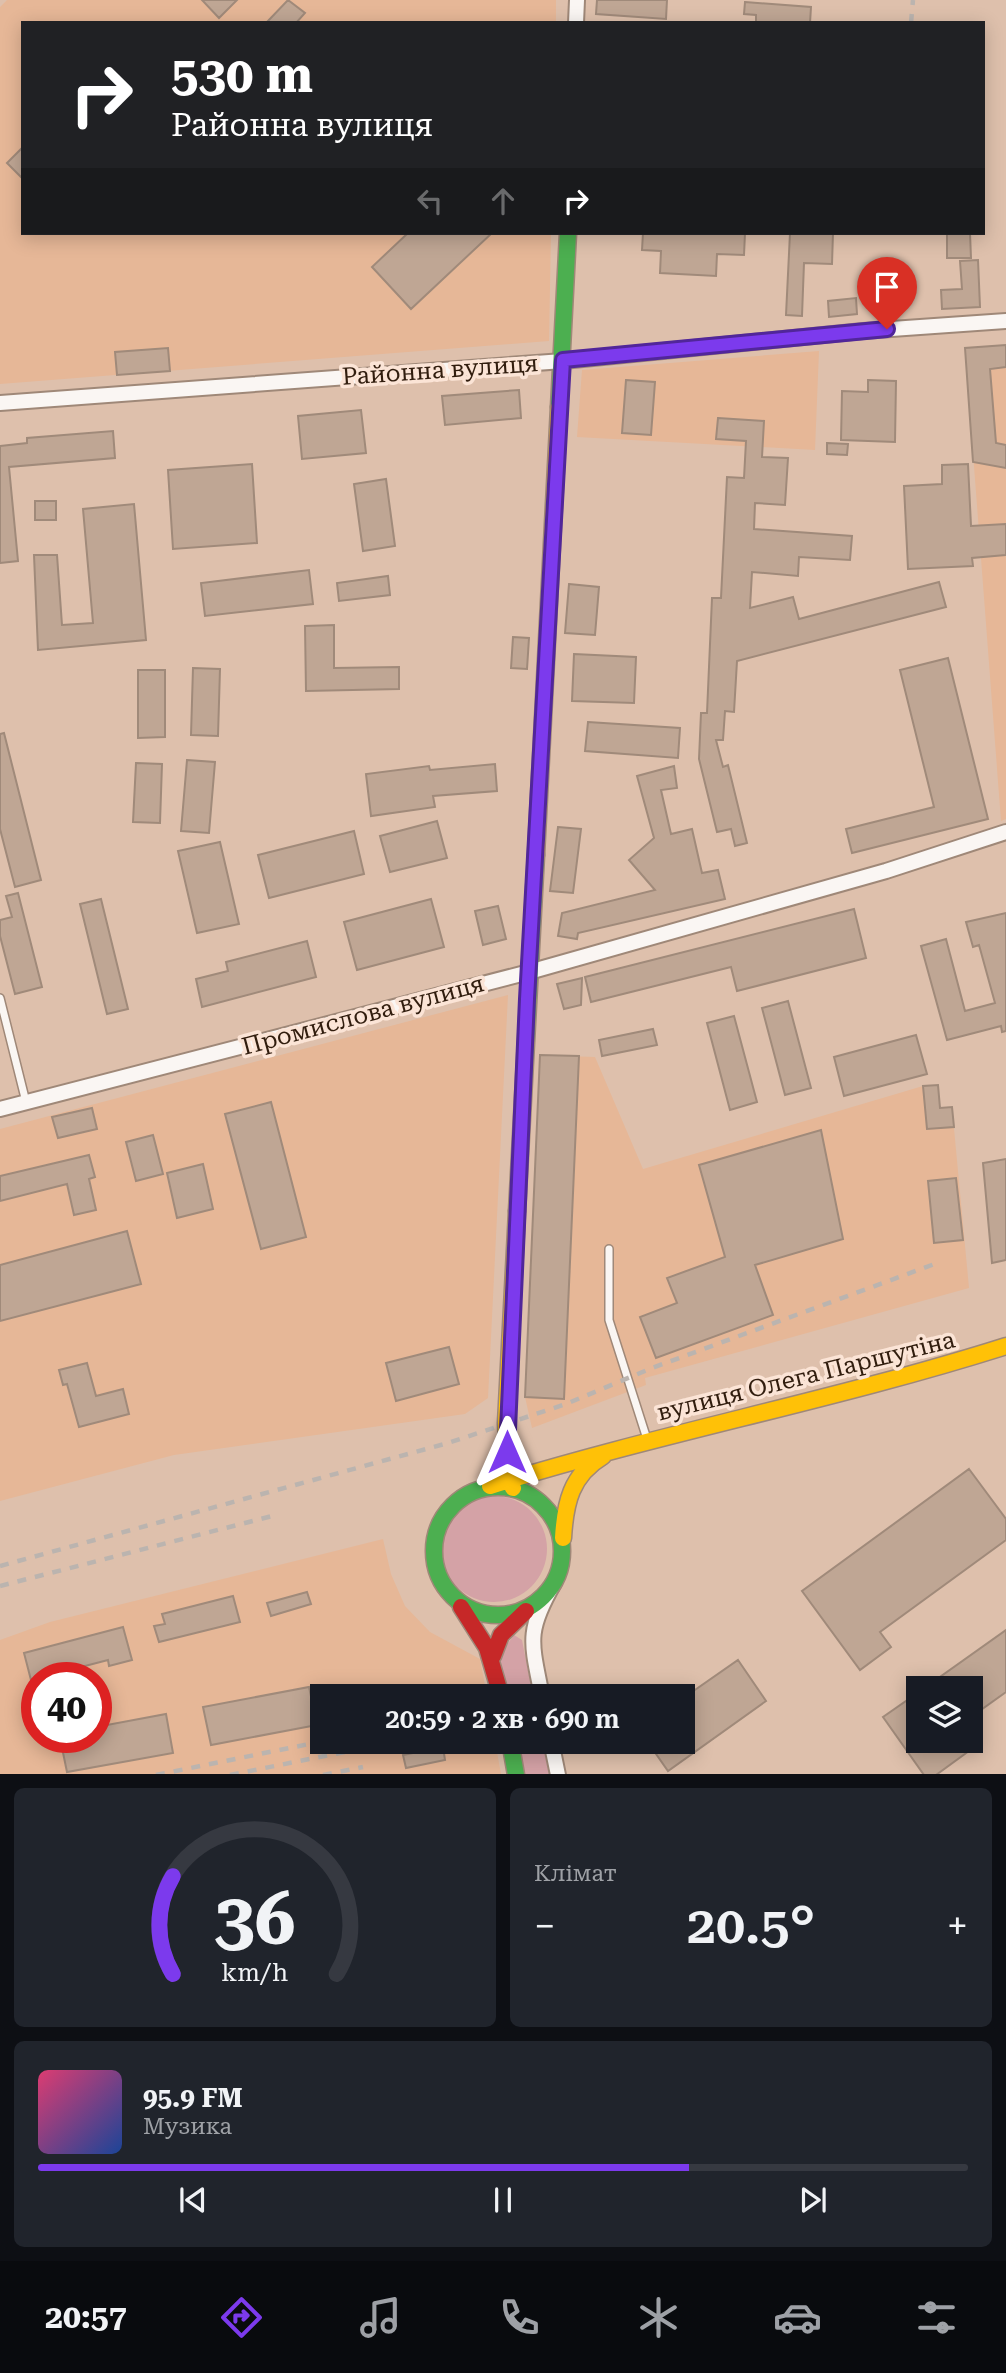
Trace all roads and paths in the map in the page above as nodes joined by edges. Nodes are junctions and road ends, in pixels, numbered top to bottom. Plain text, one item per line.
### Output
1 (577, 0) edge
2 (576, 21) edge
3 (568, 235) edge
4 (1006, 321) edge
5 (563, 360) junction
6 (0, 403) edge
7 (1006, 832) edge
8 (529, 972) junction
9 (0, 998) edge
10 (26, 1102) junction
11 (0, 1109) edge
12 (609, 1249) dead end
13 (1006, 1346) edge
14 (647, 1440) junction
15 (617, 1448) junction
16 (511, 1484) junction
17 (562, 1548) junction
18 (554, 1583) junction
19 (457, 1603) junction
20 (530, 1608) junction
21 (493, 1656) junction
22 (499, 1684) edge
23 (540, 1684) edge
24 (512, 1754) edge
25 (554, 1754) edge
26 (516, 1774) edge
27 (558, 1774) edge

1 - 2 street
3 - 5 street
4 - 5 street, Районна вулиця
5 - 6 street, Районна вулиця
5 - 8 street
7 - 8 street, Промислова вулиця
8 - 10 street, Промислова вулиця
8 - 16 street
9 - 10 lane
10 - 11 street, Промислова вулиця
12 - 14 lane
13 - 14 street, вулиця Олега Паршутіна
14 - 15 street, вулиця Олега Паршутіна
15 - 16 street, вулиця Олега Паршутіна
15 - 17 street, вулиця Олега Паршутіна
16 - 17 street
16 - 19 street
17 - 18 street
18 - 20 street
18 - 23 street
19 - 20 street
19 - 21 street
20 - 21 street
21 - 22 street
24 - 26 street
25 - 27 street

